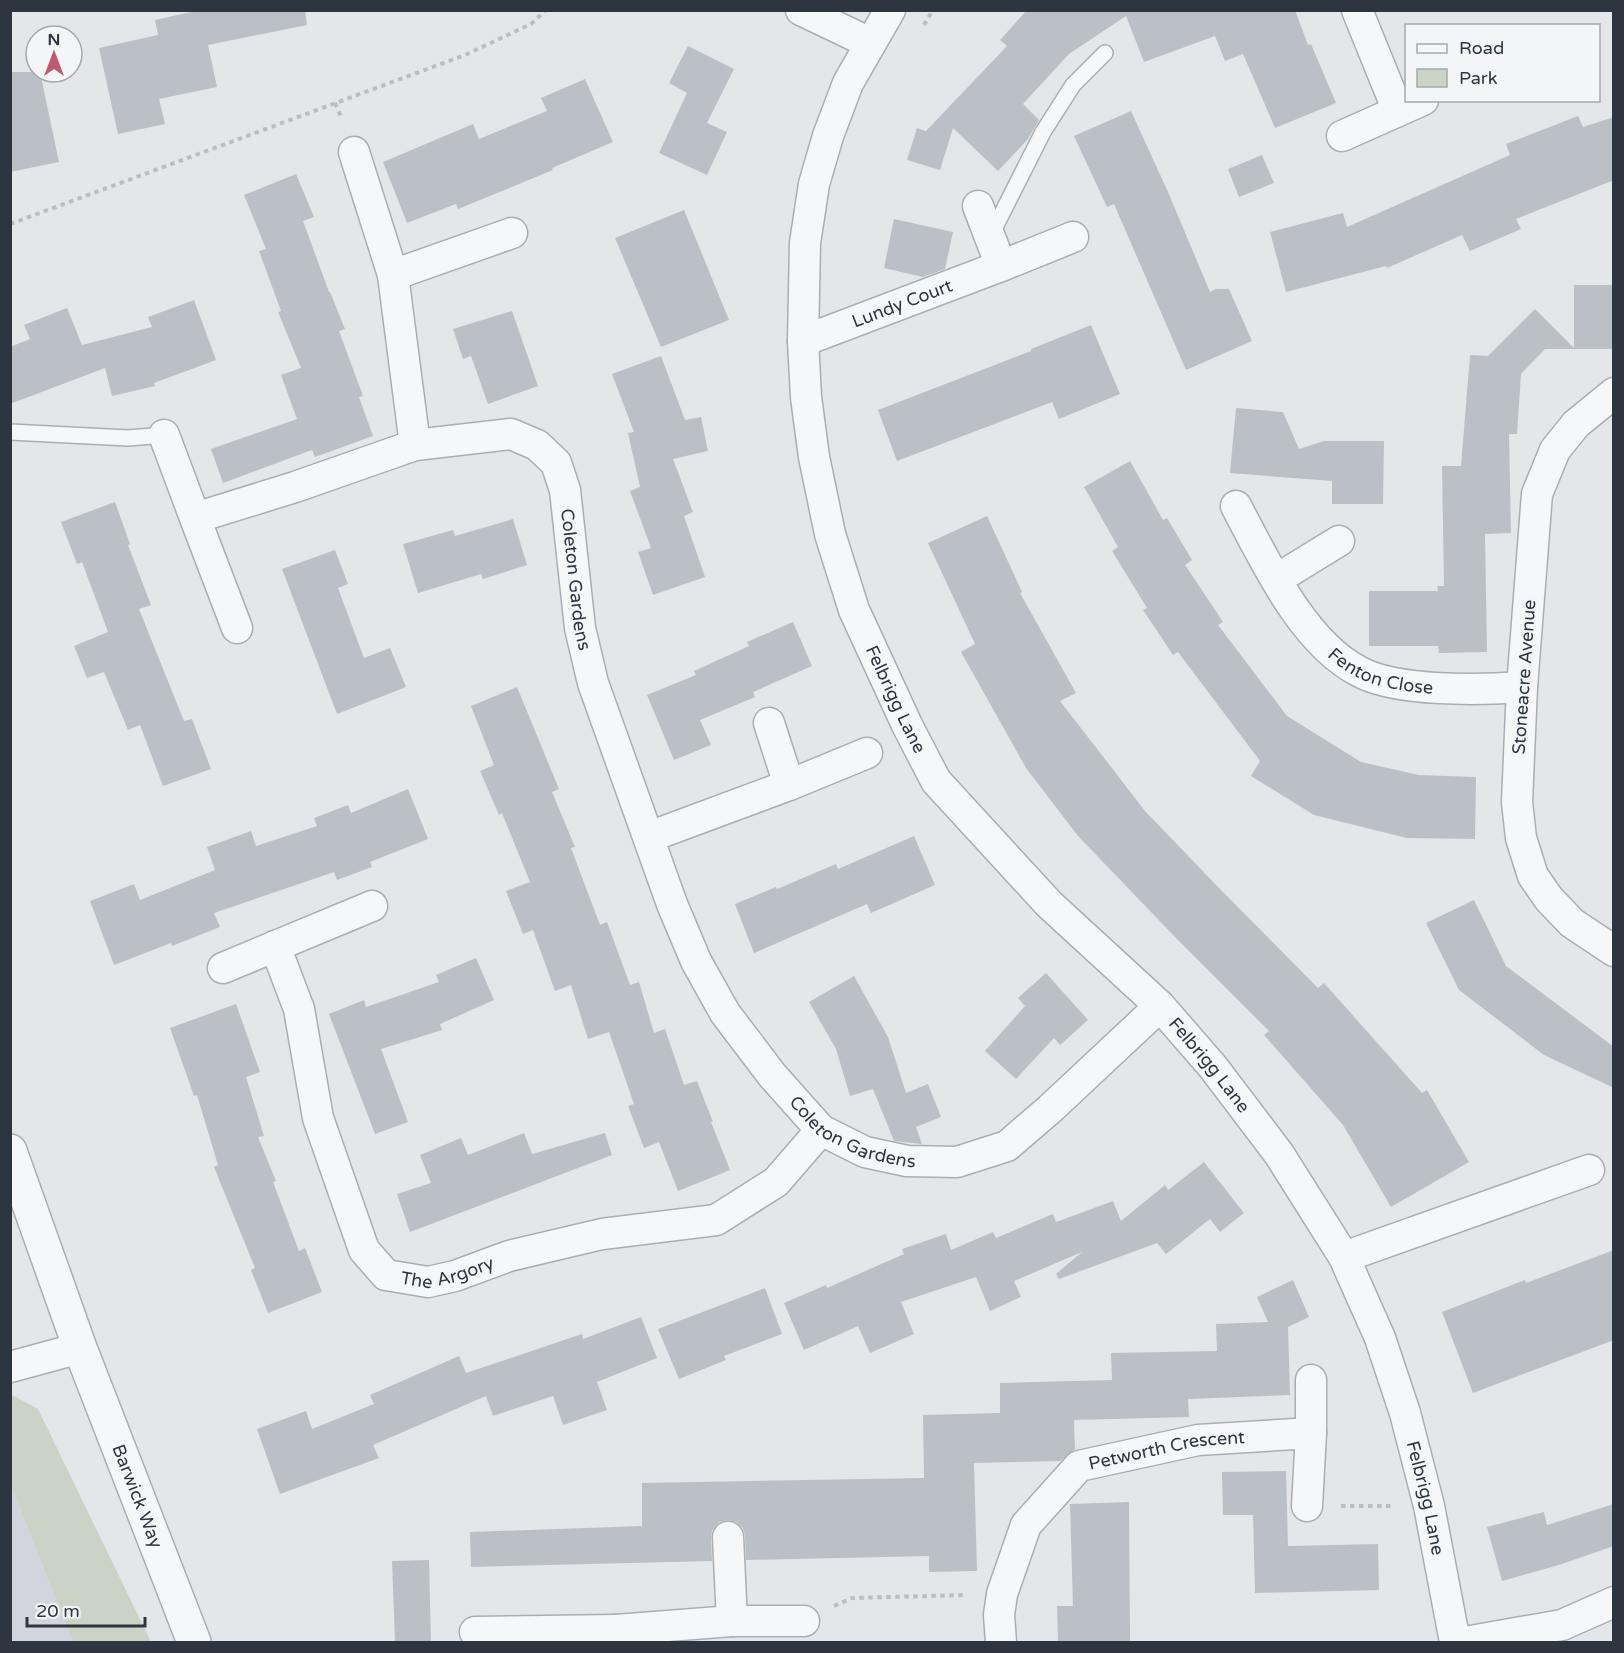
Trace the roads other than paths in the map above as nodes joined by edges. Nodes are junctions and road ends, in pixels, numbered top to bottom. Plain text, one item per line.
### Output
1 (801, 10) edge
2 (890, 10) edge
3 (1357, 10) edge
4 (870, 43) junction
5 (1105, 53) dead end
6 (1405, 95) edge
7 (1411, 106) edge
8 (1342, 136) dead end
9 (354, 152) dead end
10 (978, 206) dead end
11 (512, 233) dead end
12 (990, 237) junction
13 (1072, 237) dead end
14 (1001, 266) junction
15 (393, 275) junction
16 (803, 341) junction
17 (1614, 393) edge
18 (10, 432) edge
19 (164, 435) joint
20 (415, 445) junction
21 (1236, 506) dead end
22 (195, 518) junction
23 (1339, 541) dead end
24 (1277, 579) junction
25 (237, 628) dead end
26 (1522, 687) junction
27 (769, 723) dead end
28 (867, 753) dead end
29 (789, 785) junction
30 (649, 837) junction
31 (372, 906) dead end
32 (275, 946) junction
33 (1614, 951) edge
34 (223, 968) dead end
35 (1160, 1006) junction
36 (821, 1130) junction
37 (10, 1151) edge
38 (1589, 1170) dead end
39 (1344, 1257) junction
40 (81, 1348) junction
41 (10, 1367) edge
42 (1311, 1380) dead end
43 (1311, 1433) junction
44 (1307, 1506) road end
45 (728, 1537) dead end
46 (1614, 1602) edge
47 (732, 1621) junction
48 (804, 1621) road end
49 (475, 1632) dead end
50 (616, 1636) edge
51 (194, 1642) edge
52 (1001, 1642) edge
53 (1455, 1642) edge
54 (1465, 1642) edge

1 - 4 street
2 - 4 street, Felbrigg Lane
3 - 6 street
4 - 16 street, Felbrigg Lane
5 - 12 lane
7 - 8 street
9 - 15 street
10 - 12 street
11 - 15 street
12 - 14 street
13 - 14 street, Lundy Court
14 - 16 street, Lundy Court
15 - 20 street
16 - 35 street, Felbrigg Lane
17 - 26 street, Stoneacre Avenue
18 - 19 lane
19 - 22 street
20 - 22 street, Coleton Gardens
20 - 30 street, Coleton Gardens
21 - 24 street, Fenton Close
22 - 25 street
23 - 24 street
24 - 26 street, Fenton Close
26 - 33 street, Stoneacre Avenue
27 - 29 street
28 - 29 street
29 - 30 street
30 - 36 street, Coleton Gardens
31 - 32 street
32 - 34 street
32 - 36 street, The Argory
35 - 36 street, Coleton Gardens
35 - 39 street, Felbrigg Lane
37 - 40 street, Barwick Way
38 - 39 street
39 - 53 street, Felbrigg Lane
40 - 41 street
40 - 51 street, Barwick Way
42 - 43 street
43 - 44 street
43 - 52 street, Petworth Crescent
45 - 47 street
46 - 54 street
47 - 48 street
47 - 50 street
49 - 50 street

